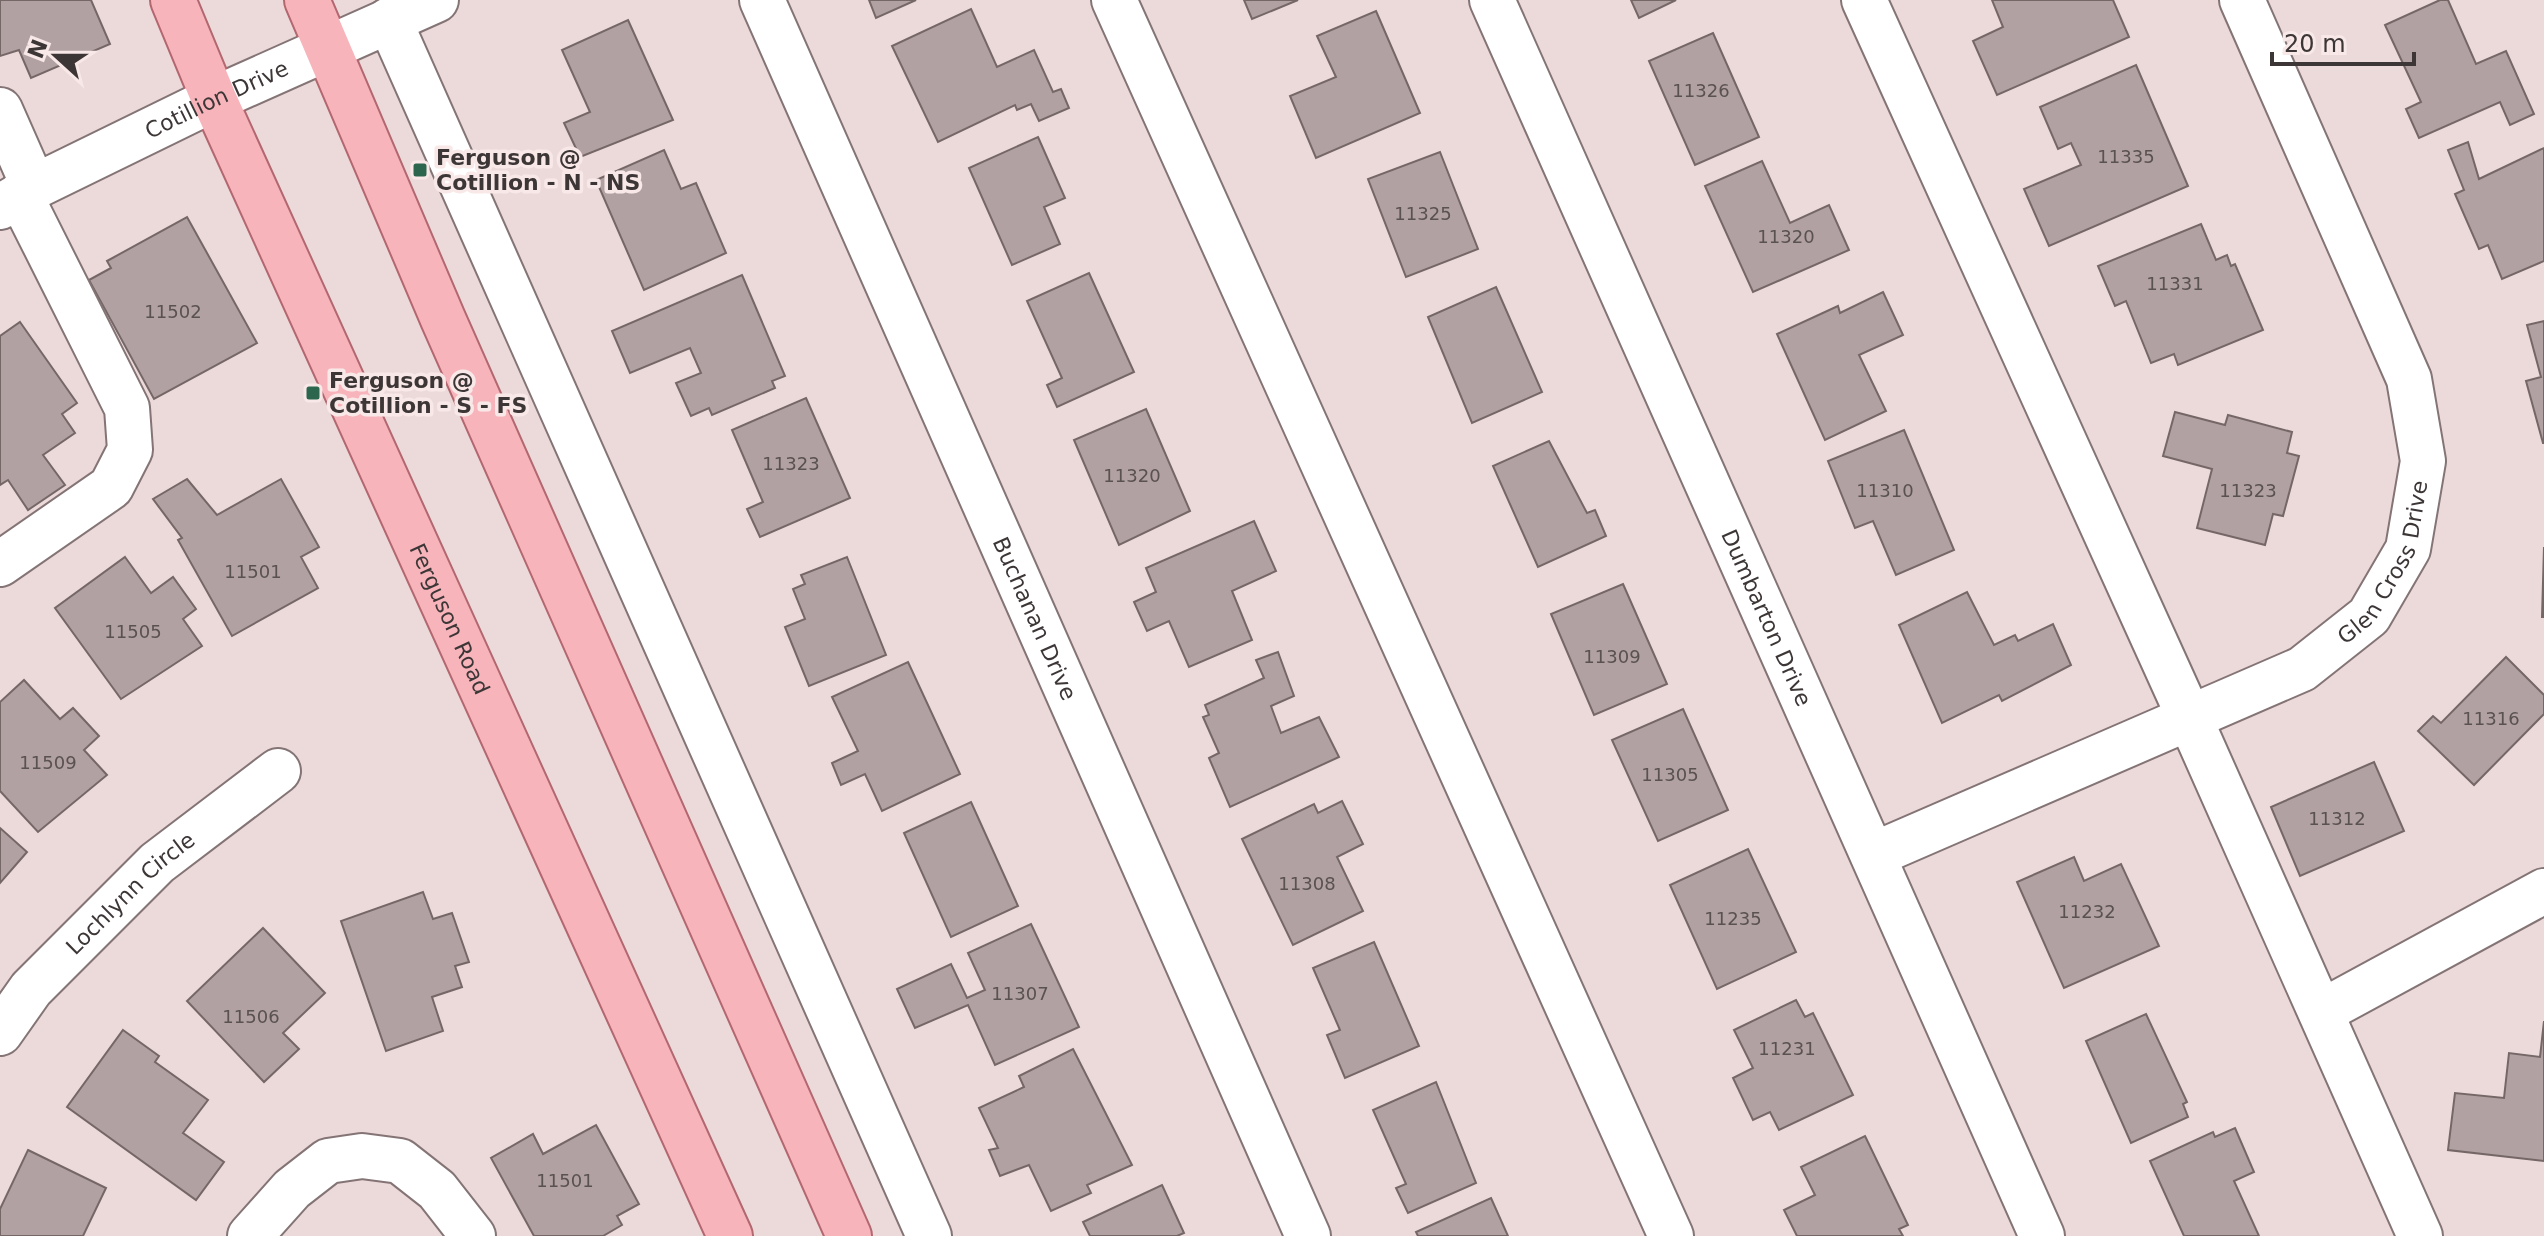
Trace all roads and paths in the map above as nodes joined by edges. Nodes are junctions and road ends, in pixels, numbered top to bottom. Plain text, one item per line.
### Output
1 (173, 0) edge
2 (307, 0) edge
3 (436, 0) edge
4 (762, 0) edge
5 (1114, 0) edge
6 (1492, 0) edge
7 (1864, 0) edge
8 (2242, 0) edge
9 (389, 20) junction
10 (327, 47) junction
11 (214, 99) junction
12 (0, 110) edge
13 (18, 196) edge
14 (0, 564) edge
15 (2190, 719) junction
16 (278, 771) dead end
17 (1873, 855) junction
18 (2544, 891) edge
19 (2321, 1012) junction
20 (0, 1033) edge
21 (839, 1233) edge
22 (250, 1236) edge
23 (473, 1236) edge
24 (730, 1236) edge
25 (929, 1236) edge
26 (1308, 1236) edge
27 (1671, 1236) edge
28 (2042, 1236) edge
29 (2420, 1236) edge

1 - 11 main road, Ferguson Road
2 - 10 main road
3 - 9 street, Cotillion Drive
4 - 26 street, Buchanan Drive
5 - 27 street
6 - 17 street, Dumbarton Drive
7 - 15 street
8 - 15 street, Glen Cross Drive
9 - 10 street, Cotillion Drive
9 - 25 street
10 - 11 street, Cotillion Drive
10 - 21 main road
11 - 13 street, Cotillion Drive
11 - 24 main road, Ferguson Road
12 - 13 street
13 - 14 street
15 - 17 street, Glen Cross Drive
15 - 19 street
16 - 20 street, Lochlynn Circle
17 - 28 street, Dumbarton Drive
18 - 19 street
19 - 29 street
22 - 23 street

